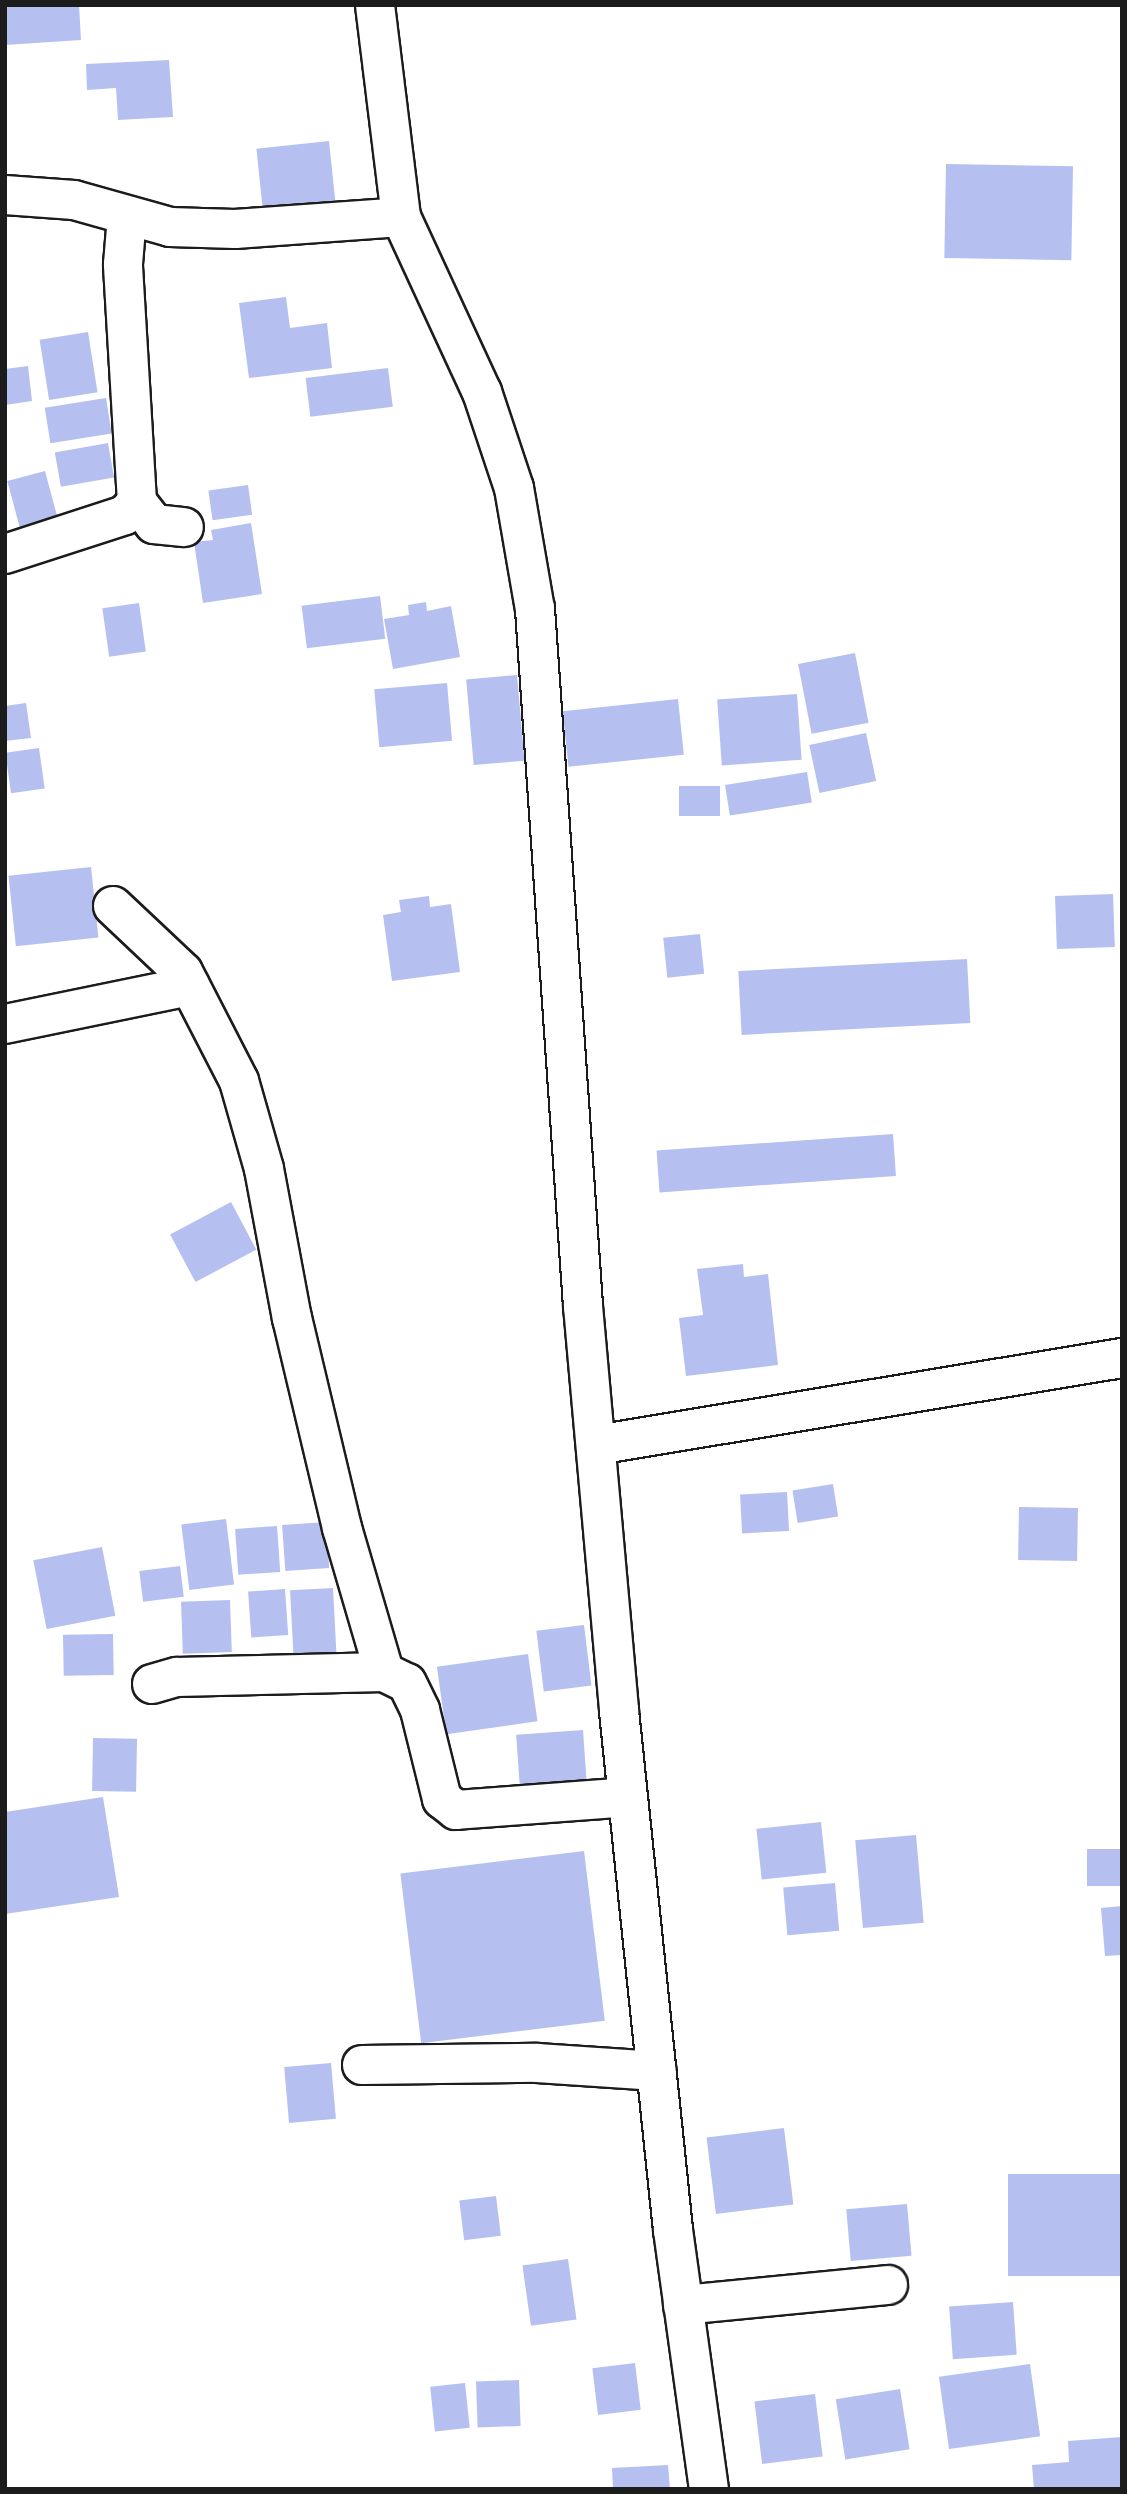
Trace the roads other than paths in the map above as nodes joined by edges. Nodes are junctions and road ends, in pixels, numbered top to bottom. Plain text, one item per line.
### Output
1 (375, 5) edge
2 (5, 195) edge
3 (127, 216) junction
4 (401, 216) junction
5 (137, 502) junction
6 (184, 527) dead end
7 (5, 554) edge
8 (113, 906) dead end
9 (190, 986) junction
10 (5, 1024) edge
11 (1122, 1358) edge
12 (596, 1445) junction
13 (384, 1672) junction
14 (152, 1684) dead end
15 (628, 1797) junction
16 (362, 2065) dead end
17 (657, 2071) junction
18 (888, 2285) dead end
19 (683, 2305) junction
20 (709, 2489) edge

1 - 4 street
2 - 3 street
3 - 4 street
3 - 5 street
4 - 12 street
5 - 6 street
5 - 7 street
8 - 9 street
9 - 10 street
9 - 13 street
11 - 12 street
12 - 15 street
13 - 14 street
13 - 15 street
15 - 17 street
16 - 17 street
17 - 19 street
18 - 19 street
19 - 20 street

